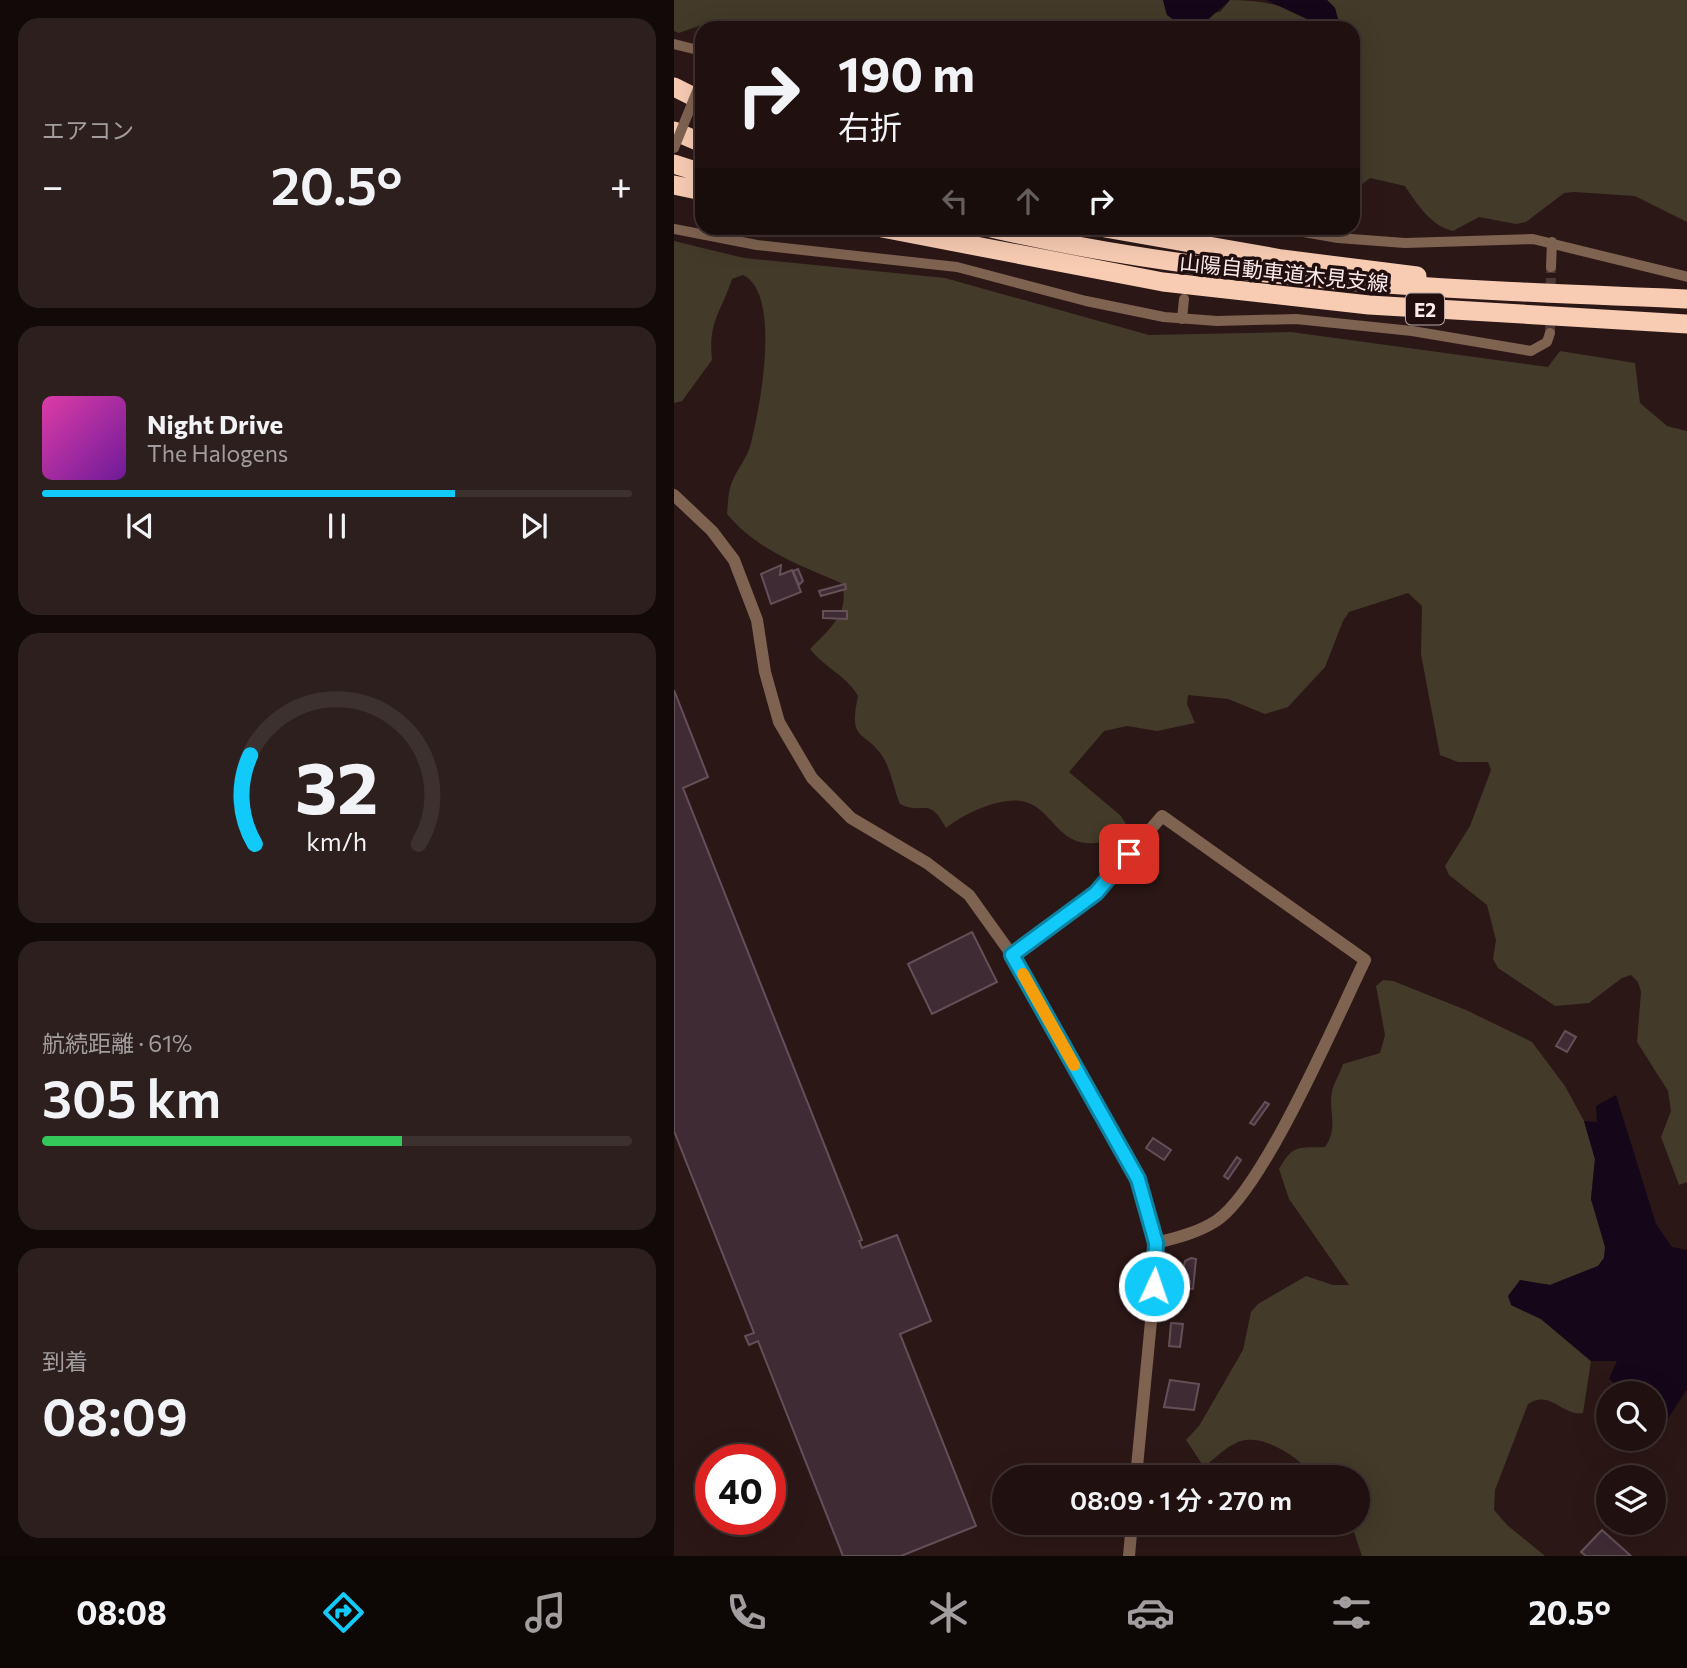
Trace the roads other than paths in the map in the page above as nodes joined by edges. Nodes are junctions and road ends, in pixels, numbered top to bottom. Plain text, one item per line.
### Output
1 (674, 44) edge
2 (695, 49) edge
3 (674, 87) edge
4 (695, 96) edge
5 (695, 98) edge
6 (674, 131) edge
7 (695, 140) edge
8 (674, 148) edge
9 (674, 164) edge
10 (695, 171) edge
11 (674, 185) edge
12 (695, 190) edge
13 (674, 229) edge
14 (695, 233) edge
15 (705, 235) edge
16 (917, 235) edge
17 (932, 235) edge
18 (1030, 235) edge
19 (1146, 235) edge
20 (1321, 235) edge
21 (1552, 242) junction
22 (1003, 252) junction
23 (1551, 267) tunnel mouth
24 (1687, 277) edge
25 (1490, 292) junction
26 (1184, 299) tunnel mouth
27 (1687, 299) edge
28 (1182, 319) junction
29 (1687, 324) edge
30 (1550, 333) dead end
31 (674, 495) edge
32 (1012, 955) junction
33 (1156, 1243) junction
34 (1137, 1465) edge
35 (1130, 1535) edge
36 (1128, 1556) edge

1 - 2 street
3 - 5 highway
4 - 8 street, bridge
6 - 7 highway
9 - 10 highway
11 - 12 highway
13 - 14 street
15 - 28 street
16 - 22 highway
17 - 22 highway
18 - 25 highway
19 - 25 highway, E2
20 - 21 street
21 - 23 street
21 - 24 street
22 - 29 highway, 山陽自動車道木見支線 / E2
25 - 27 highway, E2
26 - 28 street
28 - 30 street
31 - 32 street
32 - 33 street
32 - 33 street
33 - 34 street
35 - 36 street

